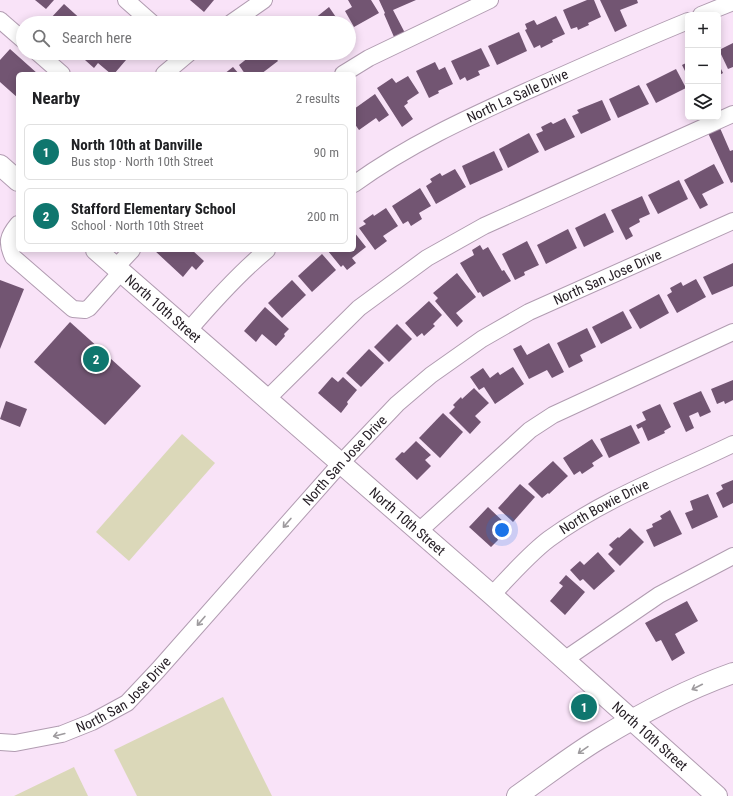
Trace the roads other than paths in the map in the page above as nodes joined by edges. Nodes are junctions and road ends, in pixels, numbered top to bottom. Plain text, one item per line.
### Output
1 (126, 0) edge
2 (264, 0) edge
3 (490, 0) edge
4 (733, 2) edge
5 (708, 12) edge
6 (144, 16) edge
7 (241, 16) edge
8 (0, 20) edge
9 (685, 22) edge
10 (16, 34) edge
11 (46, 60) edge
12 (180, 60) edge
13 (60, 72) edge
14 (166, 72) edge
15 (346, 72) edge
16 (733, 114) edge
17 (0, 165) edge
18 (16, 179) edge
19 (356, 183) edge
20 (733, 221) edge
21 (16, 226) edge
22 (98, 252) edge
23 (131, 252) edge
24 (265, 252) edge
25 (118, 269) junction
26 (188, 330) junction
27 (733, 332) edge
28 (267, 399) junction
29 (733, 444) edge
30 (341, 463) junction
31 (419, 531) junction
32 (733, 556) edge
33 (492, 595) junction
34 (564, 660) junction
35 (733, 673) edge
36 (631, 720) junction
37 (0, 742) edge
38 (517, 796) edge
39 (717, 796) edge

1 - 6 street
2 - 7 street
3 - 15 street
4 - 5 street
8 - 10 street
9 - 19 street, North La Salle Drive
11 - 13 street
12 - 14 street
16 - 28 street
17 - 18 main road
20 - 30 street, North San Jose Drive
21 - 25 street
22 - 25 main road, North 10th Street
23 - 25 street
24 - 26 street
25 - 26 main road, North 10th Street
26 - 28 main road, North 10th Street
27 - 31 street
28 - 30 main road, North 10th Street
29 - 33 street, North Bowie Drive
30 - 31 main road, North 10th Street
30 -> 37 street, North San Jose Drive
31 - 33 main road, North 10th Street
32 - 34 street
33 - 34 main road, North 10th Street
34 - 36 main road, North 10th Street
35 -> 36 main road
36 -> 38 main road
36 - 39 main road, North 10th Street

